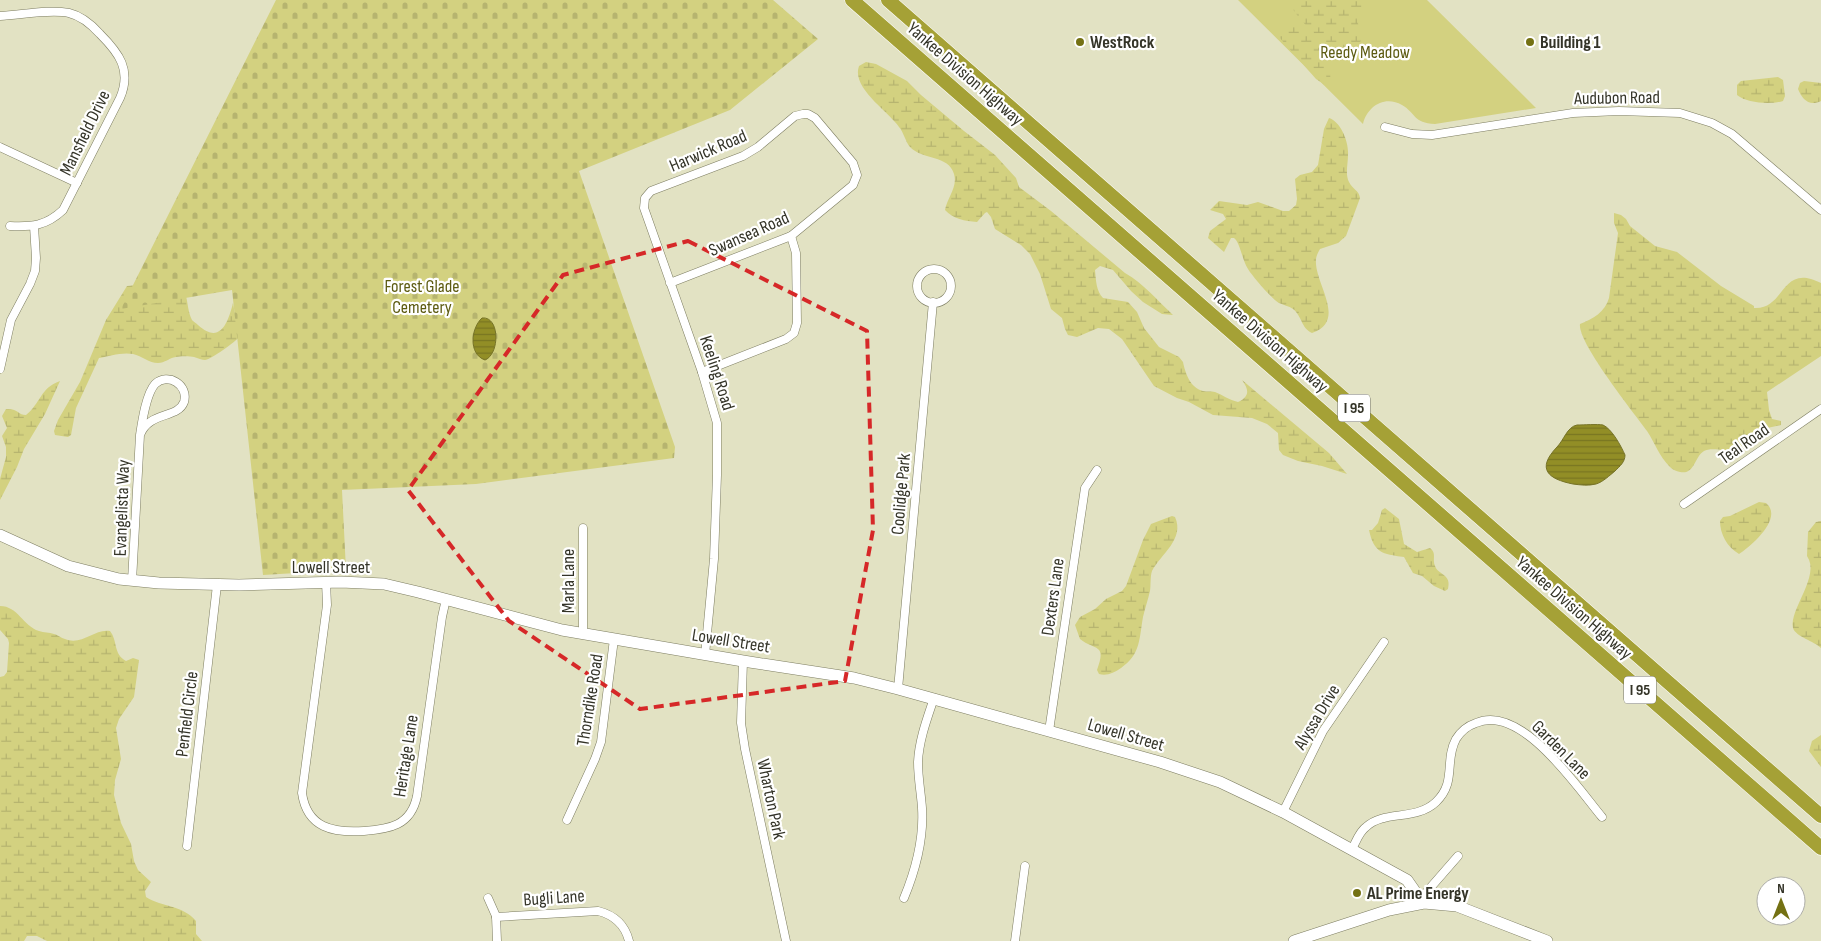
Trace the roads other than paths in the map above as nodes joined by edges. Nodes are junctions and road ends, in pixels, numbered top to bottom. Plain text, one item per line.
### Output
1 (852, 0) edge
2 (888, 0) edge
3 (0, 16) edge
4 (805, 114) joint
5 (1385, 127) dead end
6 (0, 147) edge
7 (77, 183) junction
8 (645, 198) joint
9 (1821, 210) edge
10 (10, 226) dead end
11 (34, 226) junction
12 (791, 236) junction
13 (670, 283) junction
14 (933, 302) junction
15 (0, 369) edge
16 (702, 372) junction
17 (1821, 409) edge
18 (140, 436) junction
19 (1097, 470) dead end
20 (1684, 504) dead end
21 (584, 528) dead end
22 (0, 535) edge
23 (132, 581) junction
24 (326, 582) junction
25 (217, 585) junction
26 (446, 599) junction
27 (583, 634) junction
28 (614, 639) junction
29 (1384, 642) dead end
30 (705, 655) junction
31 (742, 661) junction
32 (898, 688) junction
33 (934, 698) junction
34 (1049, 732) junction
35 (1283, 812) junction
36 (1821, 816) edge
37 (1602, 817) dead end
38 (567, 820) dead end
39 (187, 846) dead end
40 (1821, 848) edge
41 (1352, 849) junction
42 (1458, 856) dead end
43 (1024, 866) dead end
44 (488, 898) dead end
45 (904, 898) dead end
46 (1417, 903) junction
47 (496, 917) junction
48 (497, 941) edge
49 (629, 941) edge
50 (786, 941) edge
51 (1015, 941) edge
52 (1294, 941) edge
53 (1547, 941) edge

1 - 40 highway, Yankee Division Highway / I 95
2 - 36 highway, Yankee Division Highway / I 95
3 - 7 street, Mansfield Drive
4 - 8 street, Harwick Road
4 - 12 street, Swansea Road
5 - 9 street, Audubon Road
6 - 7 street
7 - 11 street, Mansfield Drive
8 - 13 street, Keeling Road
10 - 11 street, Mansfield Drive
11 - 15 street
12 - 13 street, Swansea Road
12 - 16 street
13 - 16 street, Keeling Road
14 - 14 street
14 - 32 street, Coolidge Park
16 - 30 street, Keeling Road
17 - 20 street, Teal Road
18 - 18 street, Evangelista Way
18 - 23 street, Evangelista Way
19 - 34 street, Dexters Lane
21 - 27 street, Marla Lane
22 - 23 main road, Lowell Street
23 - 25 main road, Lowell Street
24 - 25 main road, Lowell Street
24 - 26 main road, Lowell Street
24 - 26 street, Heritage Lane
25 - 39 street, Penfield Circle
26 - 27 main road, Lowell Street
27 - 28 main road, Lowell Street
28 - 30 main road, Lowell Street
28 - 38 street, Thorndike Road
29 - 35 street, Alyssa Drive
30 - 31 main road, Lowell Street
31 - 32 main road, Lowell Street
31 - 50 street, Wharton Park
32 - 33 main road, Lowell Street
33 - 34 main road, Lowell Street
33 - 45 street
34 - 35 main road, Lowell Street
35 - 41 main road, Lowell Street
37 - 41 street, Garden Lane
41 - 46 main road, Lowell Street
42 - 46 street
43 - 51 street
44 - 47 street
46 - 52 main road
46 - 53 main road
47 - 48 street
47 - 49 street, Bugli Lane

